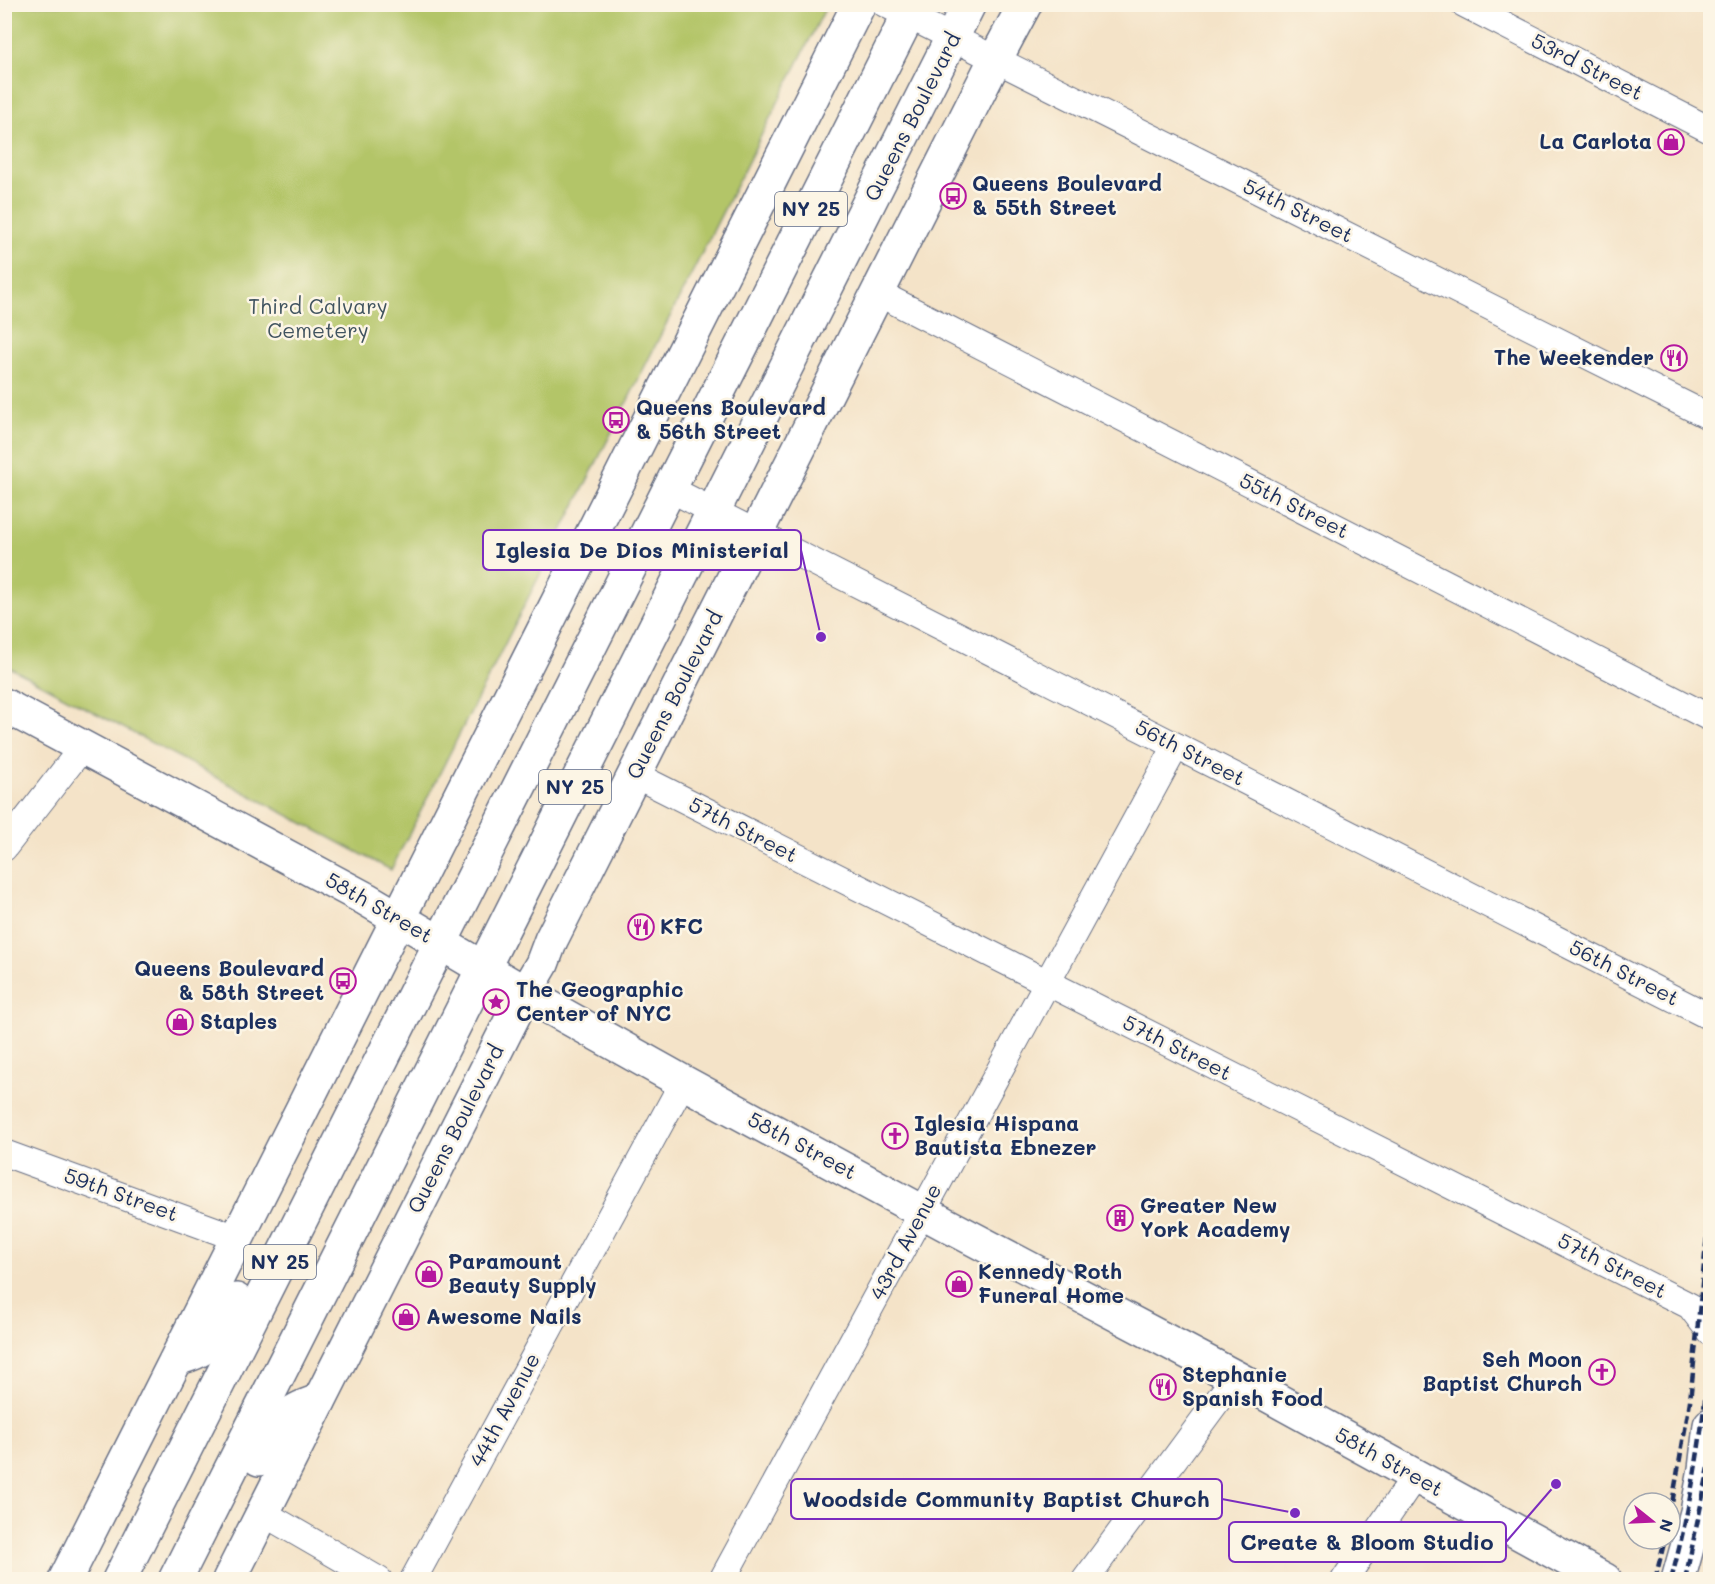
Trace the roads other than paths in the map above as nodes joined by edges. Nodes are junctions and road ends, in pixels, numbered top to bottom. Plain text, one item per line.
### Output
1 (859, 4) edge
2 (969, 4) edge
3 (1025, 4) edge
4 (1464, 4) edge
5 (903, 8) edge
6 (952, 39) junction
7 (995, 60) junction
8 (1710, 130) edge
9 (878, 293) junction
10 (1710, 417) edge
11 (670, 489) junction
12 (713, 511) junction
13 (756, 533) junction
14 (4, 705) edge
15 (1710, 718) edge
16 (1176, 746) junction
17 (82, 748) junction
18 (635, 775) junction
19 (4, 848) edge
20 (398, 919) junction
21 (441, 944) junction
22 (483, 970) junction
23 (1046, 982) junction
24 (525, 993) junction
25 (1710, 1017) edge
26 (683, 1082) junction
27 (4, 1153) edge
28 (309, 1204) junction
29 (923, 1212) junction
30 (237, 1238) junction
31 (1710, 1332) edge
32 (178, 1358) junction
33 (1235, 1377) junction
34 (319, 1401) junction
35 (1710, 1425) edge
36 (1415, 1476) junction
37 (263, 1513) junction
38 (178, 1573) edge
39 (65, 1580) edge
40 (119, 1580) edge
41 (229, 1580) edge
42 (379, 1580) edge
43 (413, 1580) edge
44 (722, 1580) edge
45 (1085, 1580) edge
46 (1344, 1580) edge
47 (1605, 1580) edge
48 (1678, 1580) edge

1 - 20 street
2 - 6 street, Queens Boulevard / NY 25
3 - 7 street, Queens Boulevard
4 - 8 street, 53rd Street
5 - 6 street, 54th Street
5 - 11 street, NY 25
6 - 7 street, 54th Street
6 - 12 street, Queens Boulevard / NY 25
7 - 9 street, Queens Boulevard
7 - 10 street, 54th Street
9 - 13 street, Queens Boulevard
9 - 15 street, 55th Street
11 - 12 street, 56th Street
11 - 21 street, NY 25
12 - 13 street, 56th Street
12 - 22 street, Queens Boulevard / NY 25
13 - 16 street, 56th Street
13 - 18 street, Queens Boulevard
14 - 17 street, 58th Street
16 - 23 street, 43rd Avenue
16 - 25 street, 56th Street
17 - 19 street
17 - 20 street, 58th Street
18 - 23 street, 57th Street
18 - 24 street, Queens Boulevard
20 - 21 street, 58th Street
20 - 30 street
21 - 22 street, 58th Street
21 - 28 street, NY 25
22 - 24 street, 58th Street
22 - 38 street, Queens Boulevard / NY 25
23 - 29 street, 43rd Avenue
23 - 31 street, 57th Street
24 - 26 street, 58th Street
24 - 34 street, Queens Boulevard
26 - 29 street, 58th Street
26 - 43 street, 44th Avenue
27 - 30 street, 59th Street
28 - 32 street
28 - 40 street, NY 25
29 - 33 street, 58th Street
29 - 44 street, 43rd Avenue
30 - 32 street
32 - 39 street
33 - 36 street, 58th Street
33 - 45 street
34 - 37 street, Queens Boulevard
34 - 38 street
35 - 48 street
36 - 46 street
36 - 47 street, 58th Street
37 - 41 street, Queens Boulevard
37 - 42 street

